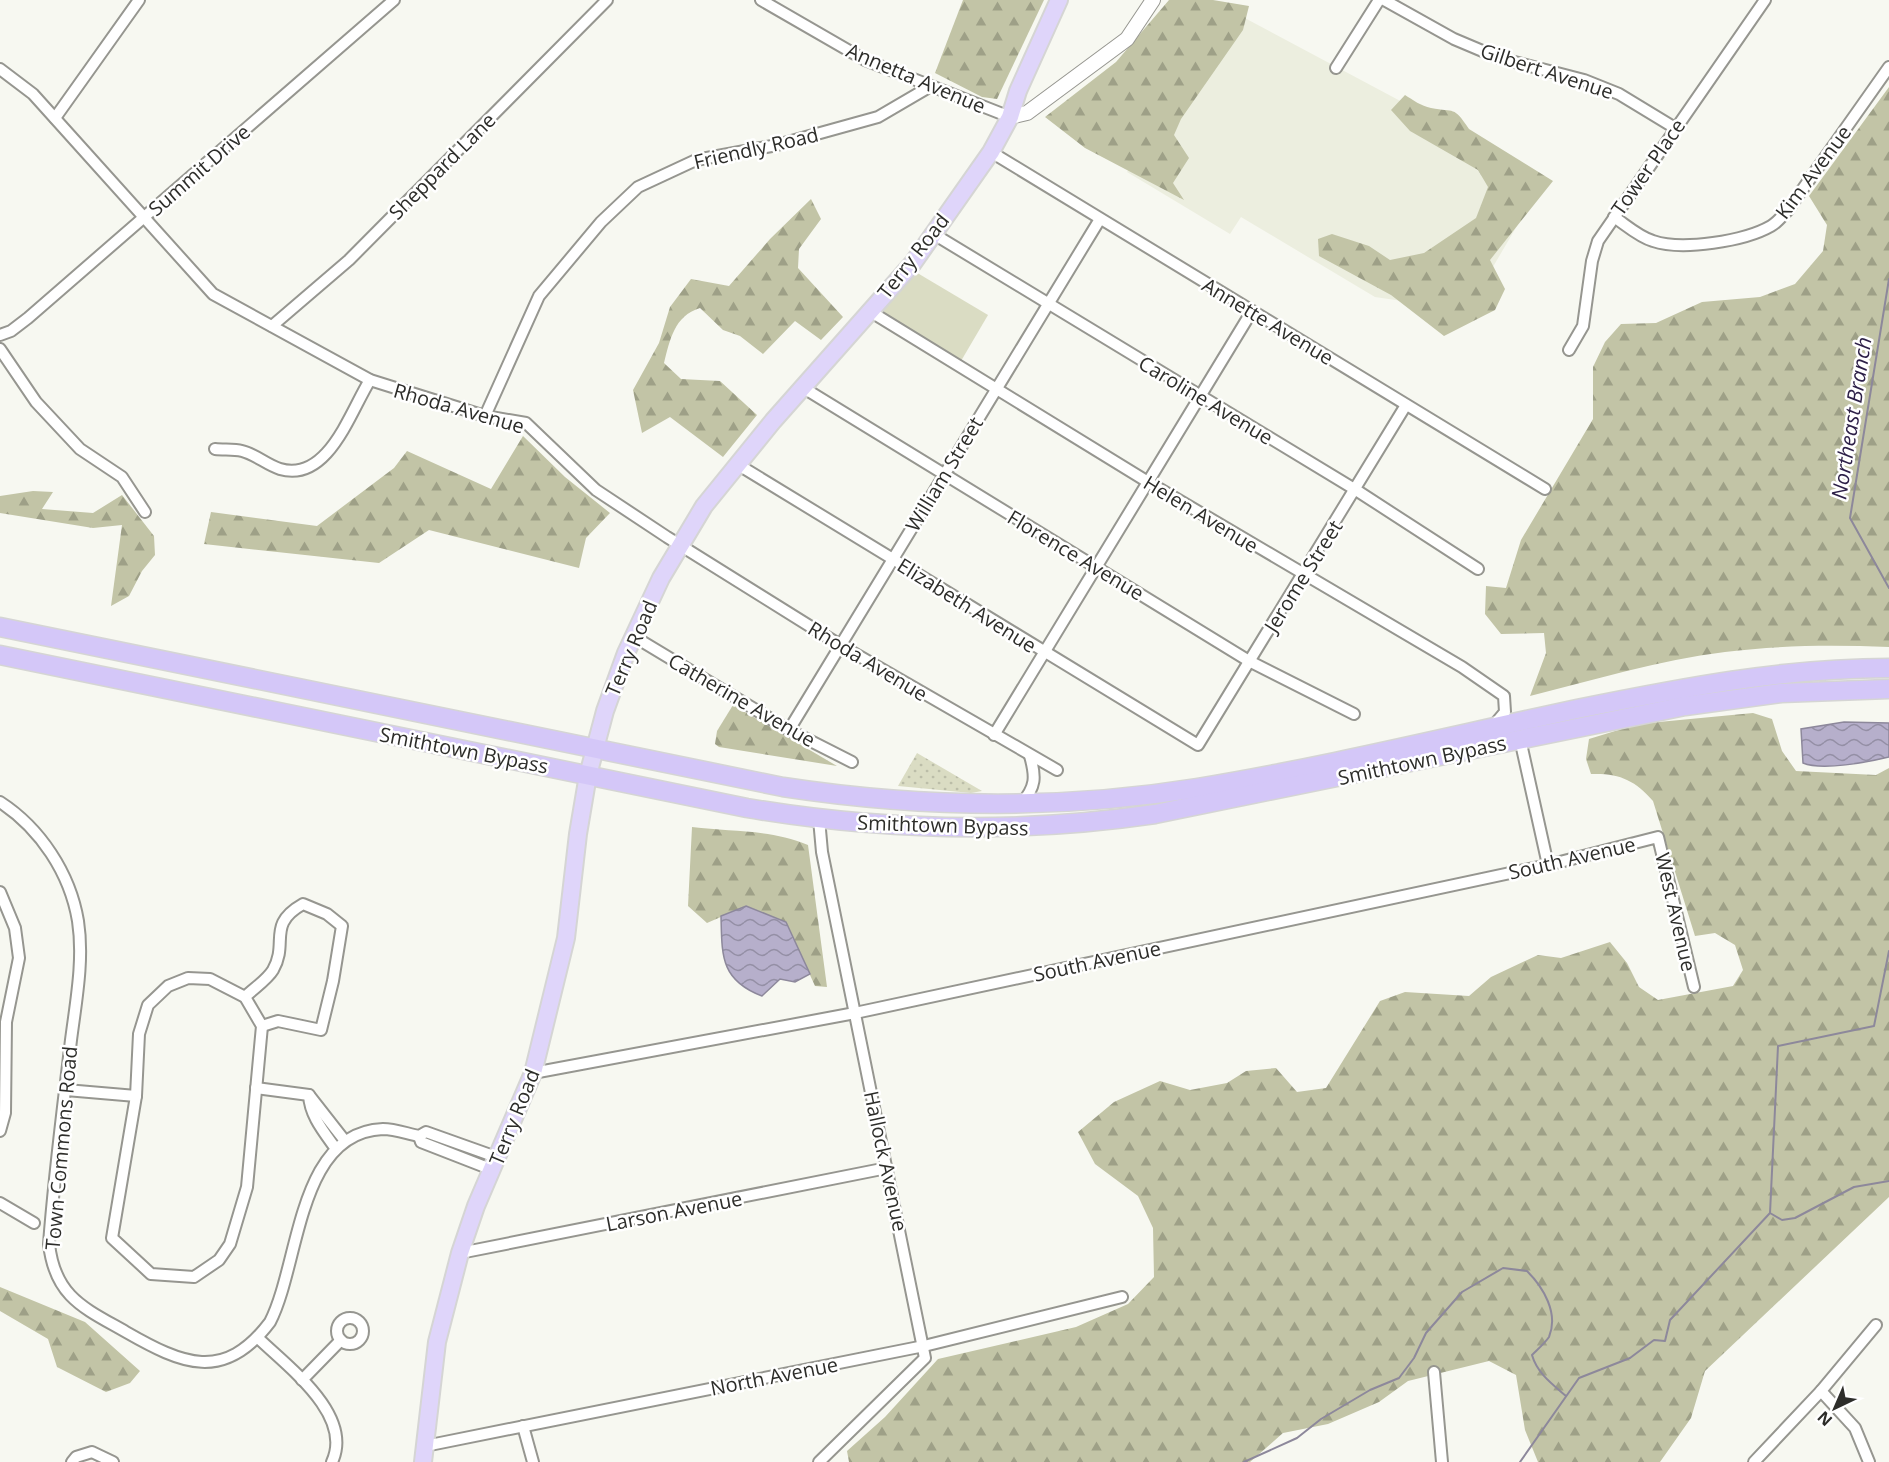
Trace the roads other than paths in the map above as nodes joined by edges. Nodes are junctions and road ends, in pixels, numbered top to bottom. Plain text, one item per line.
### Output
1 (394, 0) edge
2 (607, 0) edge
3 (761, 0) edge
4 (1059, 0) edge
5 (1154, 0) edge
6 (1379, 0) edge
7 (1384, 0) edge
8 (1765, 0) edge
9 (140, 1) edge
10 (1889, 67) edge
11 (1336, 68) dead end
12 (0, 69) edge
13 (931, 86) junction
14 (1011, 117) junction
15 (55, 118) junction
16 (1675, 128) junction
17 (991, 152) junction
18 (1614, 217) junction
19 (144, 218) junction
20 (1100, 219) junction
21 (932, 233) junction
22 (1047, 304) junction
23 (868, 310) junction
24 (1252, 311) junction
25 (272, 326) junction
26 (0, 335) edge
27 (0, 349) edge
28 (1569, 350) dead end
29 (370, 380) junction
30 (802, 387) junction
31 (996, 388) junction
32 (1200, 397) junction
33 (1406, 405) junction
34 (485, 416) junction
35 (215, 449) dead end
36 (737, 464) junction
37 (943, 474) junction
38 (1148, 482) junction
39 (1545, 489) dead end
40 (1356, 490) junction
41 (145, 512) dead end
42 (679, 545) junction
43 (893, 559) junction
44 (1097, 567) junction
45 (1478, 569) dead end
46 (1303, 575) junction
47 (0, 627) edge
48 (633, 636) junction
49 (840, 645) junction
50 (1045, 653) junction
51 (0, 655) edge
52 (1250, 661) junction
53 (1889, 668) edge
54 (1889, 689) edge
55 (1354, 714) dead end
56 (1492, 728) junction
57 (789, 730) junction
58 (994, 735) junction
59 (1520, 739) junction
60 (1198, 745) joint
61 (594, 749) junction
62 (1030, 756) junction
63 (852, 762) dead end
64 (1057, 770) dead end
65 (588, 775) junction
66 (0, 802) edge
67 (1021, 804) junction
68 (819, 819) junction
69 (1658, 837) joint
70 (1548, 865) junction
71 (0, 892) edge
72 (1694, 987) dead end
73 (245, 997) junction
74 (855, 1013) junction
75 (3, 1022) edge
76 (262, 1026) junction
77 (533, 1073) junction
78 (256, 1088) junction
79 (66, 1090) junction
80 (309, 1095) junction
81 (136, 1096) junction
82 (0, 1131) edge
83 (345, 1141) junction
84 (336, 1149) junction
85 (496, 1164) junction
86 (887, 1168) junction
87 (0, 1203) edge
88 (34, 1223) dead end
89 (460, 1253) junction
90 (1122, 1297) dead end
91 (1876, 1325) dead end
92 (258, 1338) junction
93 (340, 1340) dead end
94 (924, 1346) junction
95 (1434, 1372) dead end
96 (302, 1380) junction
97 (1821, 1391) junction
98 (523, 1426) junction
99 (424, 1454) edge
100 (72, 1462) edge
101 (113, 1462) edge
102 (332, 1462) edge
103 (533, 1462) edge
104 (819, 1462) edge
105 (1442, 1462) edge
106 (1754, 1462) edge
107 (1869, 1462) edge

1 - 19 street, Summit Drive
2 - 25 street, Sheppard Lane
3 - 13 street, Annetta Avenue
4 - 14 main road, Terry Road
5 - 14 street
6 - 11 street
7 - 16 street, Gilbert Avenue
8 - 16 street, Tower Place
9 - 15 street
10 - 18 street, Kim Avenue
12 - 15 street, Rhoda Avenue
13 - 14 street, Annetta Avenue
13 - 34 street, Friendly Road
14 - 17 main road, Terry Road
15 - 19 street, Rhoda Avenue
16 - 18 street, Tower Place
17 - 20 street, Annette Avenue
17 - 21 main road, Terry Road
18 - 28 street, Tower Place
19 - 25 street, Rhoda Avenue
19 - 26 street, Summit Drive
20 - 22 street, William Street
20 - 24 street, Annette Avenue
21 - 22 street, Caroline Avenue
21 - 23 main road, Terry Road
22 - 31 street, William Street
22 - 32 street, Caroline Avenue
23 - 30 main road, Terry Road
23 - 31 street, Helen Avenue
24 - 32 street
24 - 33 street, Annette Avenue
25 - 29 street, Rhoda Avenue
27 - 41 street
29 - 34 street, Rhoda Avenue
29 - 35 street
30 - 36 main road, Terry Road
30 - 37 street, Florence Avenue
31 - 37 street, William Street
31 - 38 street, Helen Avenue
32 - 38 street
32 - 40 street, Caroline Avenue
33 - 39 street, Annette Avenue
33 - 40 street, Jerome Street
34 - 42 street, Rhoda Avenue
36 - 42 main road, Terry Road
36 - 43 street, Elizabeth Avenue
37 - 43 street, William Street
37 - 44 street, Florence Avenue
38 - 44 street
38 - 46 street, Helen Avenue
40 - 45 street, Caroline Avenue
40 - 46 street, Jerome Street
42 - 48 main road, Terry Road
42 - 49 street, Rhoda Avenue
43 - 49 street, William Street
43 - 50 street, Elizabeth Avenue
44 - 50 street
44 - 52 street, Florence Avenue
46 - 52 street, Jerome Street
46 - 56 street, Helen Avenue
47 - 61 highway, Smithtown Bypass
48 - 57 street, Catherine Avenue
48 - 61 main road, Terry Road
49 - 57 street, William Street
49 - 58 street, Rhoda Avenue
50 - 58 street
50 - 60 street, Elizabeth Avenue
51 - 65 highway, Smithtown Bypass
52 - 55 street, Florence Avenue
52 - 60 street, Jerome Street
53 - 56 highway, Smithtown Bypass
54 - 59 highway, Smithtown Bypass
56 - 67 highway, Smithtown Bypass
57 - 63 street, Catherine Avenue
58 - 62 street, Rhoda Avenue
59 - 68 highway, Smithtown Bypass
59 - 70 street
61 - 65 main road, Terry Road
61 - 67 highway, Smithtown Bypass
62 - 64 street, Rhoda Avenue
62 - 67 street
65 - 68 highway, Smithtown Bypass
65 - 77 main road, Terry Road
66 - 79 street, Town Commons Road
68 - 74 street, Hallock Avenue
69 - 70 street, South Avenue
69 - 72 street, West Avenue
70 - 74 street, South Avenue
71 - 75 street
73 - 76 street
73 - 76 street
73 - 81 street
74 - 77 street, South Avenue
74 - 86 street, Hallock Avenue
75 - 82 street
76 - 78 street
77 - 85 main road, Terry Road
78 - 80 street
78 - 81 street
79 - 81 street
79 - 92 street, Town Commons Road
80 - 83 street
80 - 84 street
83 - 84 street, Town Commons Road
83 - 85 street, Town Commons Road
84 - 92 street, Town Commons Road
85 - 89 main road, Terry Road
86 - 89 street, Larson Avenue
86 - 94 street, Hallock Avenue
87 - 88 street
89 - 99 main road, Terry Road
90 - 94 street, North Avenue
91 - 97 street
92 - 96 street
93 - 96 street
94 - 98 street, North Avenue
94 - 104 street
95 - 105 street
96 - 102 street
97 - 106 street
97 - 107 street
98 - 99 street, North Avenue
98 - 103 street
100 - 101 street

